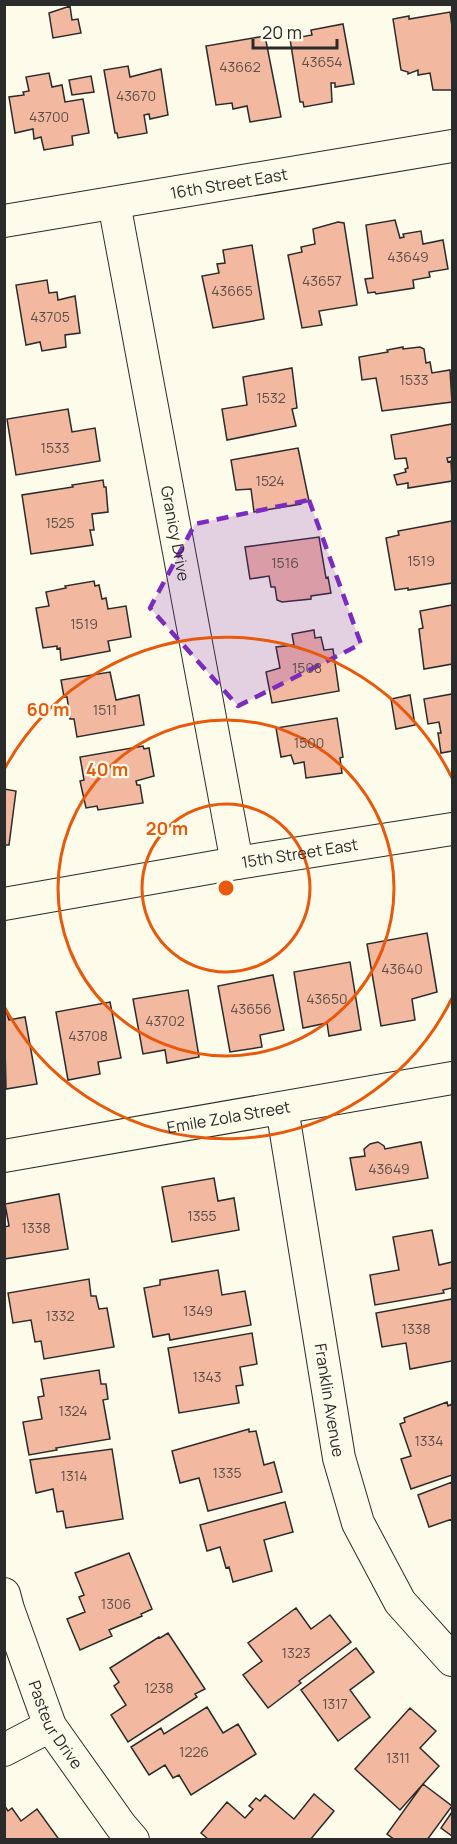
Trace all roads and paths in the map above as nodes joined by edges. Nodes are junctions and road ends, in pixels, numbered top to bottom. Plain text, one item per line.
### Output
1 (453, 146) edge
2 (114, 203) junction
3 (4, 221) edge
4 (453, 829) edge
5 (237, 863) junction
6 (4, 904) edge
7 (453, 1078) edge
8 (282, 1108) junction
9 (4, 1156) edge
10 (4, 1594) edge
11 (453, 1660) edge
12 (50, 1726) junction
13 (4, 1750) edge
14 (133, 1839) edge

1 - 2 street, 16th Street East
2 - 3 street, 16th Street East
2 - 5 street, Granicy Drive
4 - 5 street, 15th Street East
5 - 6 street, 15th Street East
7 - 8 street, Emile Zola Street
8 - 9 street, Emile Zola Street
8 - 11 street, Franklin Avenue
10 - 12 street, Pasteur Drive
12 - 13 street
12 - 14 street, Pasteur Drive

